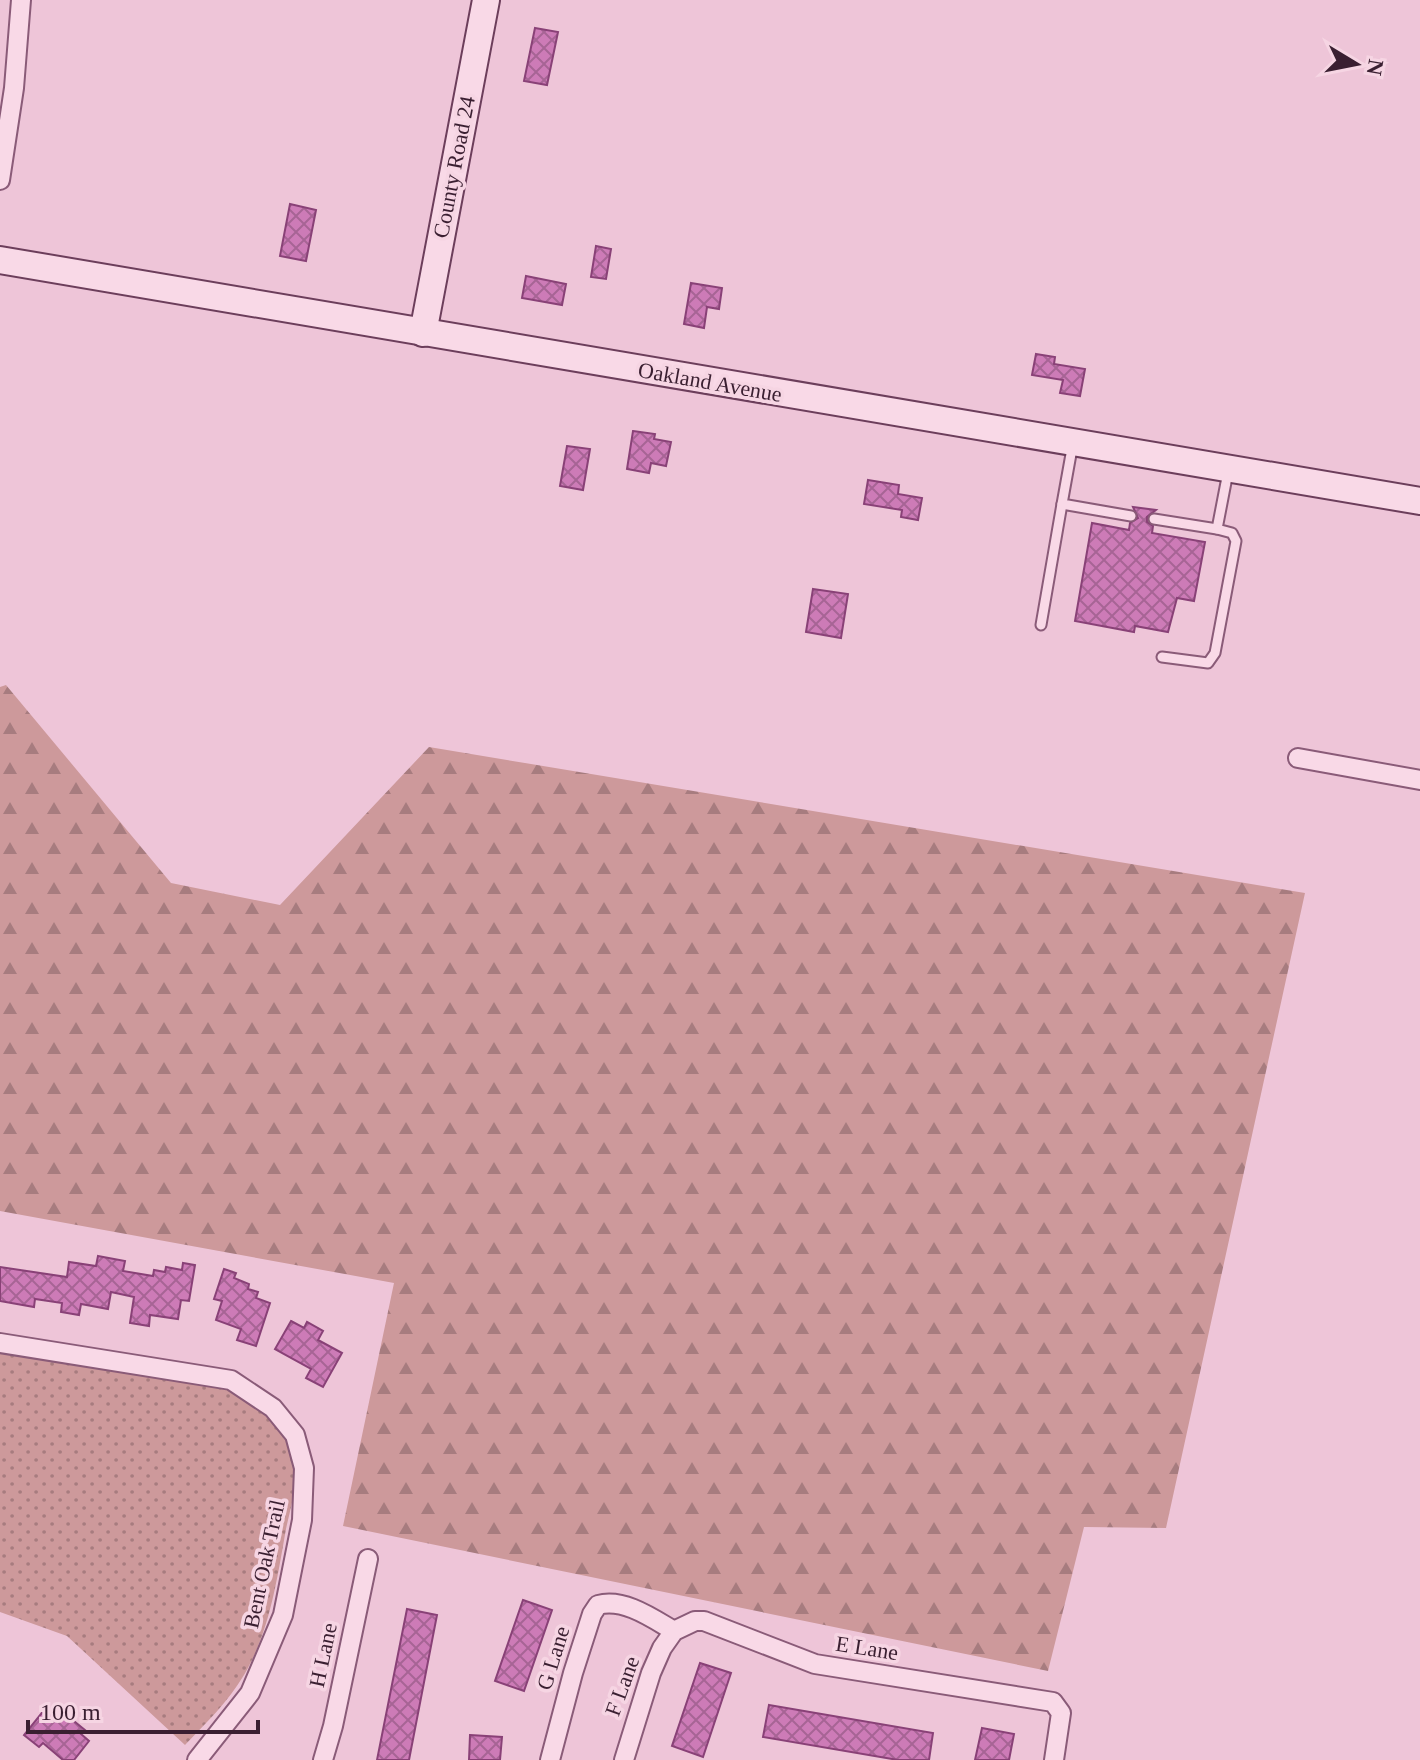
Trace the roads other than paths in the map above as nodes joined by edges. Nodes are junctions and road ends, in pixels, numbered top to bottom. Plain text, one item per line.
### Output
1 (21, 0) edge
2 (486, 0) edge
3 (0, 180) edge
4 (0, 260) edge
5 (423, 333) junction
6 (1073, 443) junction
7 (1229, 469) junction
8 (1420, 501) edge
9 (1062, 504) junction
10 (1131, 516) dead end
11 (1154, 519) dead end
12 (1217, 529) junction
13 (1041, 625) dead end
14 (1162, 657) dead end
15 (1298, 758) dead end
16 (1420, 780) edge
17 (0, 1343) edge
18 (368, 1559) dead end
19 (674, 1631) junction
20 (197, 1760) edge
21 (323, 1760) edge
22 (550, 1760) edge
23 (624, 1760) edge
24 (1054, 1760) edge

1 - 3 street
2 - 5 street, County Road 24
4 - 5 street, Oakland Avenue
5 - 6 street, Oakland Avenue
6 - 7 street, Oakland Avenue
6 - 9 lane
7 - 8 street, Oakland Avenue
7 - 12 lane
9 - 10 lane
9 - 13 lane
11 - 12 lane
12 - 14 lane
15 - 16 street
17 - 20 street, Bent Oak Trail
18 - 21 street, H Lane
19 - 22 street, G Lane
19 - 23 street, F Lane
19 - 24 street, E Lane

